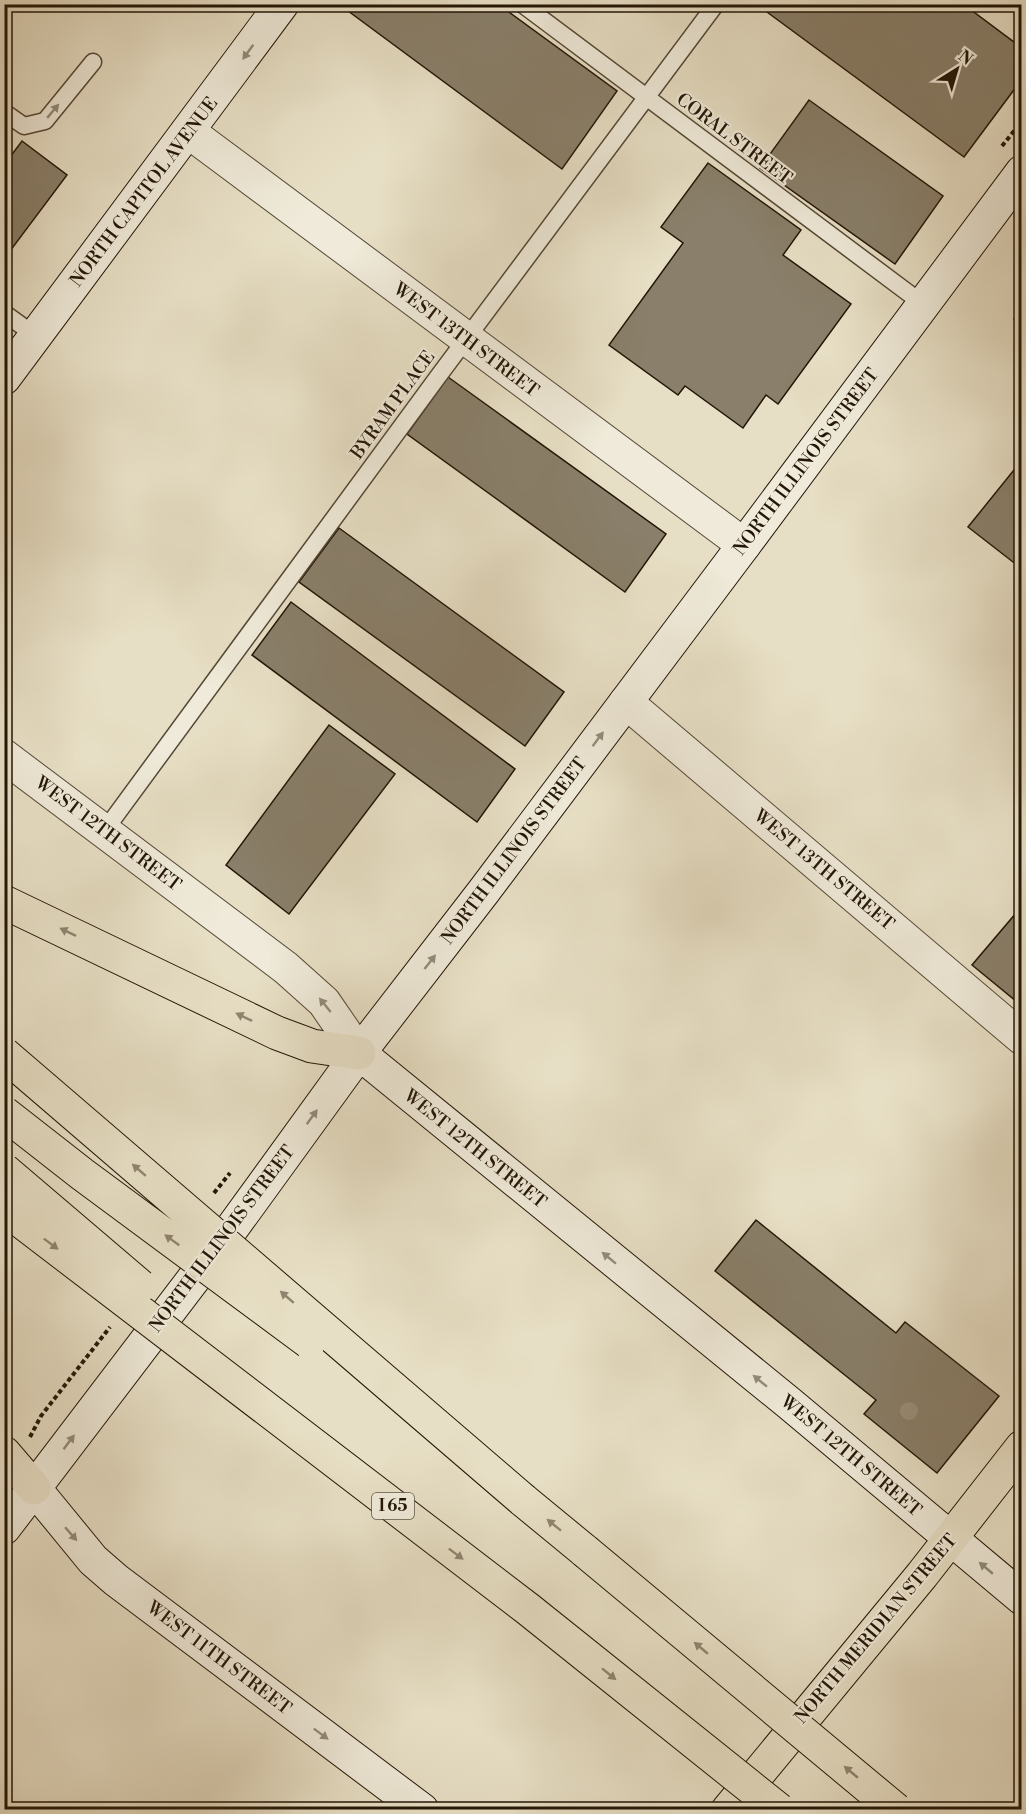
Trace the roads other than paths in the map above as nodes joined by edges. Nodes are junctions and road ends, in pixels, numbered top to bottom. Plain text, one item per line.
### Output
1 (282, 4) edge
2 (522, 4) edge
3 (716, 4) edge
4 (93, 62) dead end
5 (647, 98) junction
6 (4, 112) edge
7 (189, 132) junction
8 (1022, 172) edge
9 (923, 304) junction
10 (4, 313) edge
11 (36, 336) junction
12 (466, 340) junction
13 (4, 378) edge
14 (744, 545) junction
15 (626, 702) junction
16 (4, 756) edge
17 (105, 830) junction
18 (4, 902) edge
19 (1022, 1038) edge
20 (359, 1053) junction
21 (4, 1054) edge
22 (4, 1113) edge
23 (4, 1170) edge
24 (4, 1208) edge
25 (1022, 1446) edge
26 (4, 1453) edge
27 (34, 1488) junction
28 (523, 1500) junction
29 (421, 1527) junction
30 (4, 1528) edge
31 (950, 1539) junction
32 (1022, 1598) edge
33 (422, 1809) edge
34 (728, 1809) edge
35 (778, 1809) edge
36 (896, 1809) edge

1 -> 7 street, NORTH CAPITOL AVENUE
2 - 5 lane, CORAL STREET
3 - 5 lane, BYRAM PLACE
6 -> 4 lane
5 - 9 lane, CORAL STREET
5 - 12 lane, BYRAM PLACE
7 - 11 street, NORTH CAPITOL AVENUE
7 - 12 street, WEST 13TH STREET
8 - 9 street, NORTH ILLINOIS STREET
9 - 14 street, NORTH ILLINOIS STREET
10 - 11 lane
11 - 13 street, NORTH CAPITOL AVENUE
12 - 14 street, WEST 13TH STREET
12 - 17 lane, BYRAM PLACE
14 - 15 street, NORTH ILLINOIS STREET
15 - 19 street, WEST 13TH STREET
20 -> 15 street, NORTH ILLINOIS STREET
16 - 17 street, WEST 12TH STREET
20 -> 17 street, WEST 12TH STREET
20 -> 18 main road
27 -> 20 street, NORTH ILLINOIS STREET
31 -> 20 street, WEST 12TH STREET
28 -> 21 main road, bridge
28 -> 22 main road, bridge
23 - 29 main road, bridge
24 -> 29 main road, I 65, bridge
25 - 31 main road, NORTH MERIDIAN STREET
26 - 27 main road
27 - 30 street, NORTH ILLINOIS STREET
27 -> 33 street, WEST 11TH STREET
36 -> 28 main road, bridge
29 -> 35 main road, I 65, bridge
32 -> 31 street, WEST 12TH STREET
31 - 34 main road, NORTH MERIDIAN STREET

